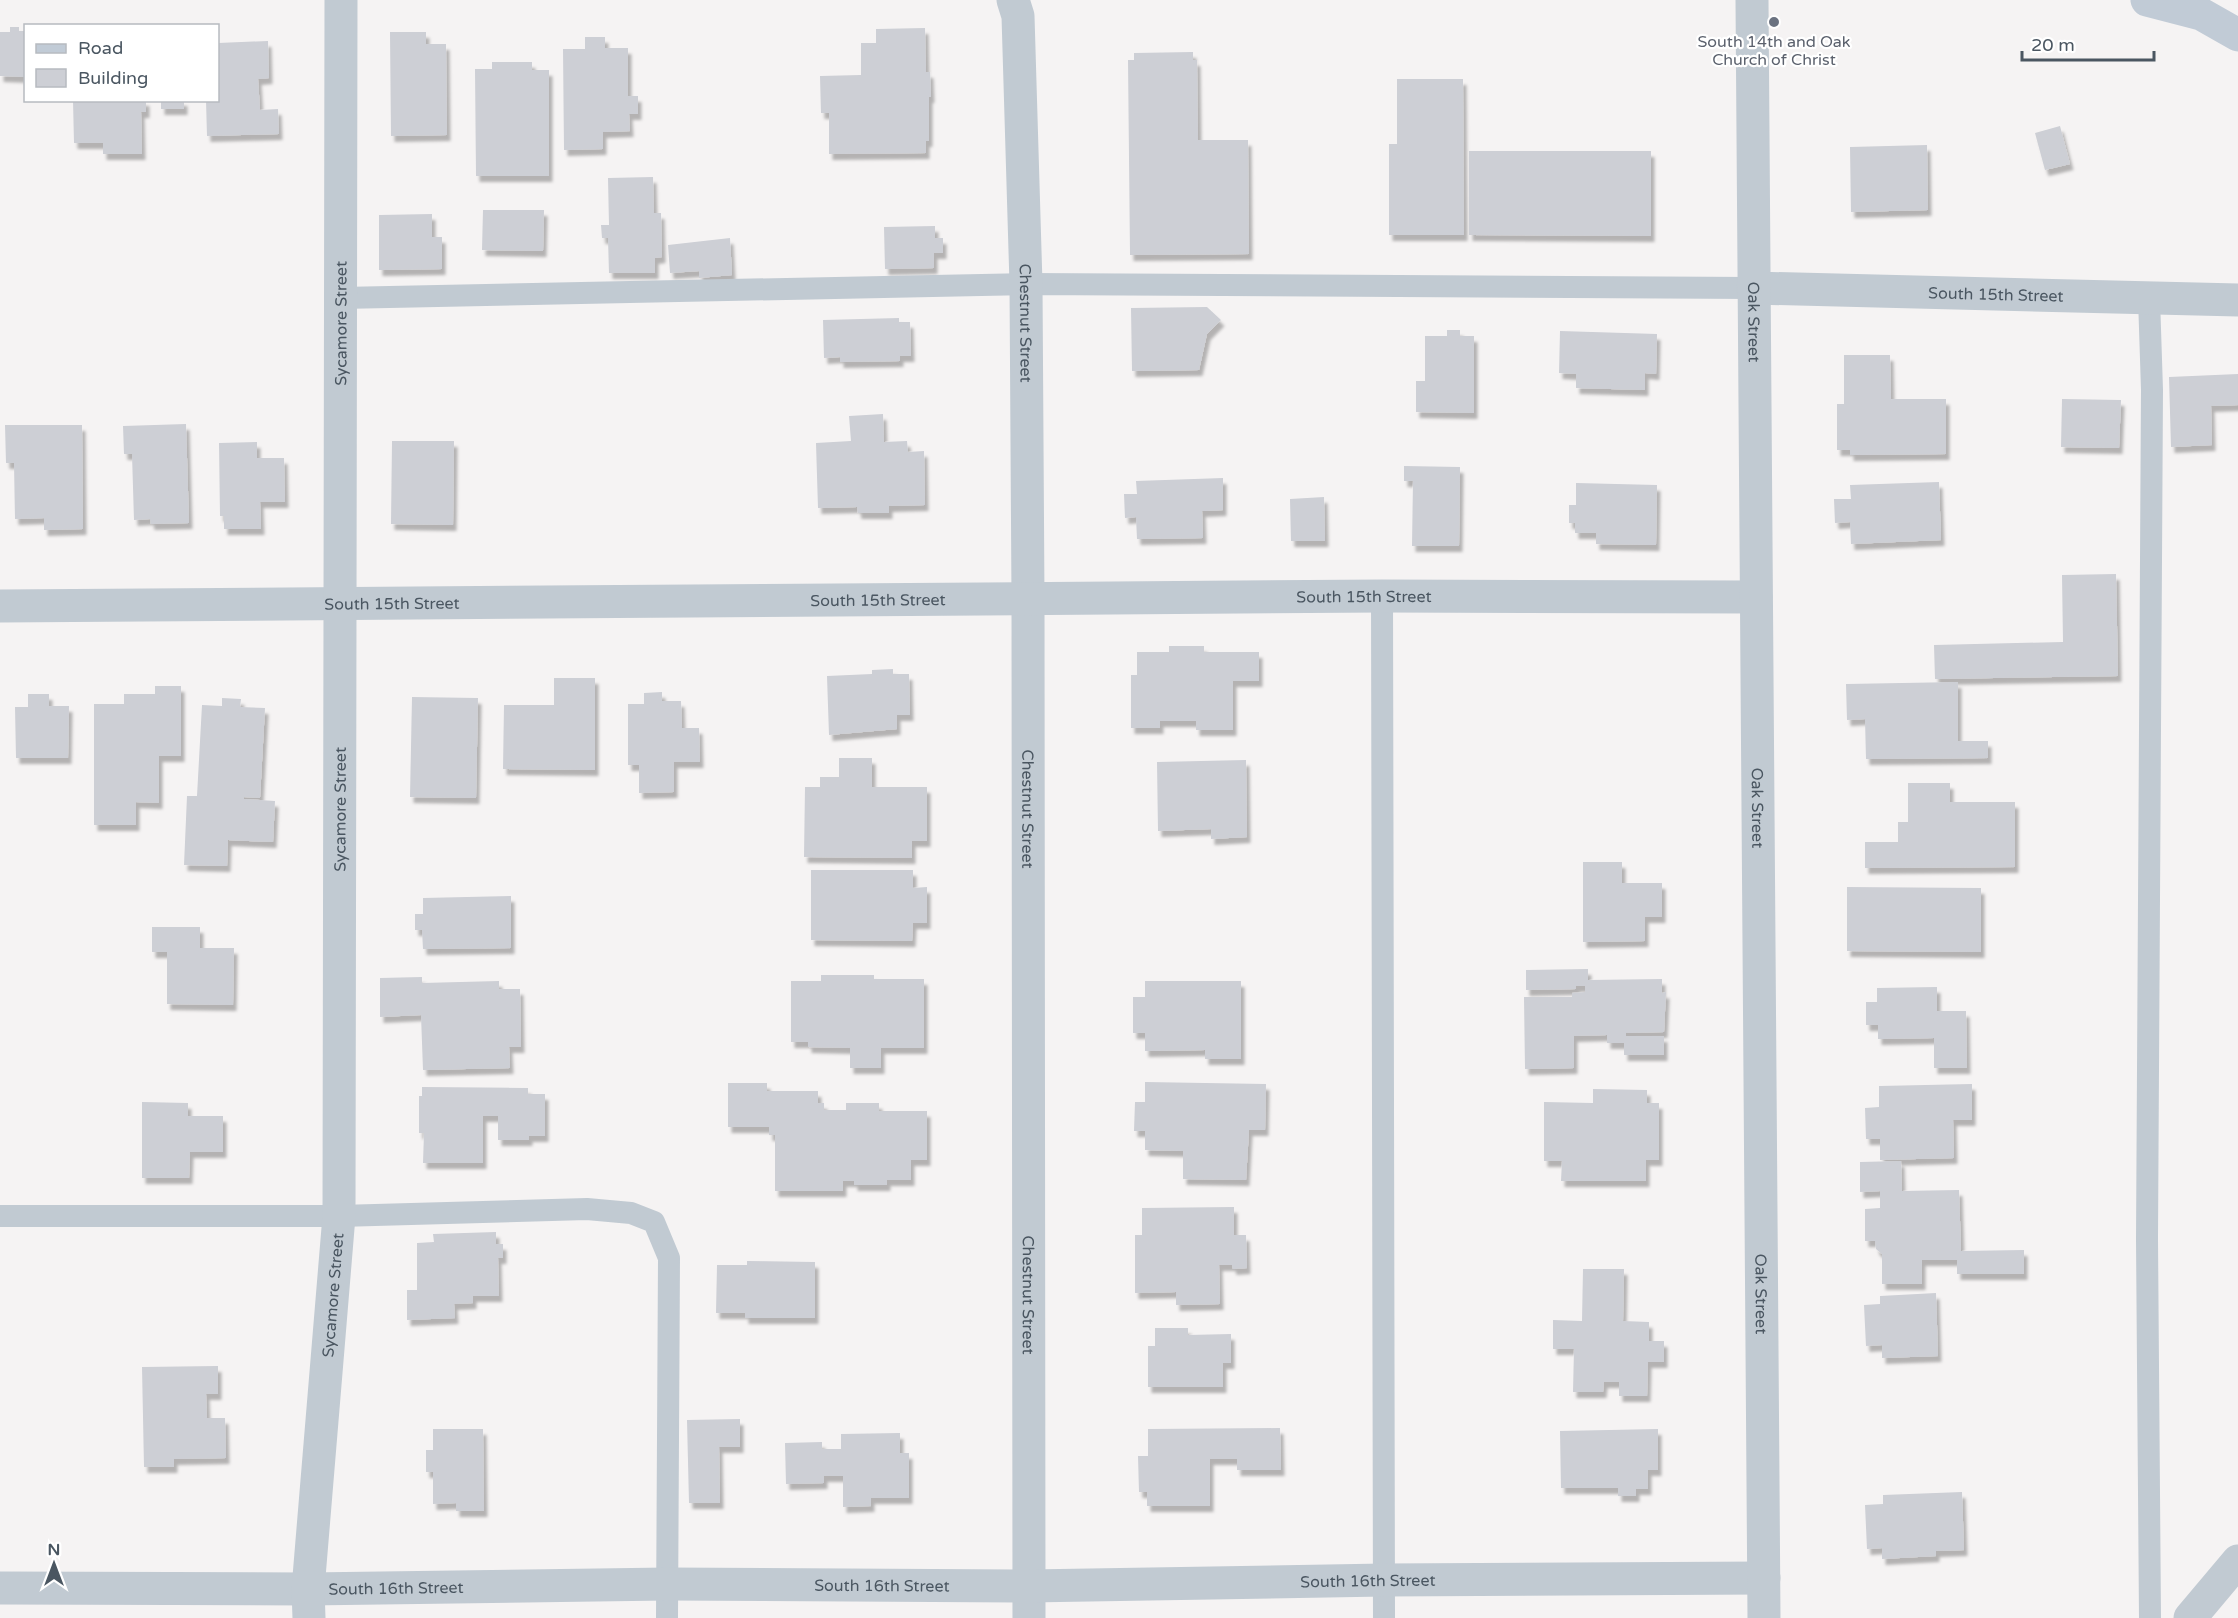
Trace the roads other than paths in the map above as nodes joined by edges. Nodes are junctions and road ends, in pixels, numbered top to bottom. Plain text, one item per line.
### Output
1 (341, 0) edge
2 (1013, 0) edge
3 (1752, 0) edge
4 (2147, 0) edge
5 (2238, 35) edge
6 (1026, 284) junction
7 (1753, 288) junction
8 (341, 298) junction
9 (2149, 298) junction
10 (2238, 300) edge
11 (1382, 596) junction
12 (1756, 597) junction
13 (1028, 599) junction
14 (342, 604) junction
15 (0, 606) edge
16 (0, 1216) edge
17 (339, 1216) junction
18 (2238, 1561) edge
19 (1764, 1578) junction
20 (1384, 1580) junction
21 (667, 1584) junction
22 (1029, 1586) junction
23 (0, 1588) edge
24 (308, 1604) edge
25 (667, 1618) edge
26 (1029, 1618) edge
27 (1384, 1618) edge
28 (1764, 1618) edge
29 (2150, 1618) edge
30 (2190, 1618) edge

1 - 8 street, Sycamore Street
2 - 6 street, Chestnut Street
3 - 7 street, Oak Street
4 - 5 main road
6 - 7 lane
6 - 8 lane
6 - 13 street, Chestnut Street
7 - 9 street, South 15th Street
7 - 12 street, Oak Street
8 - 14 street, Sycamore Street
9 - 10 street, South 15th Street
9 - 29 lane
11 - 12 street, South 15th Street
11 - 13 street, South 15th Street
11 - 20 lane
12 - 19 street, Oak Street
13 - 14 street, South 15th Street
13 - 22 street, Chestnut Street
14 - 15 street, South 15th Street
14 - 17 street, Sycamore Street
16 - 17 lane
17 - 21 lane
17 - 24 street, Sycamore Street
18 - 30 street
19 - 20 street, South 16th Street
19 - 28 street, Oak Street
20 - 22 street, South 16th Street
20 - 27 lane
21 - 22 street, South 16th Street
21 - 24 street, South 16th Street
21 - 25 lane
22 - 26 street, Chestnut Street
23 - 24 street, South 16th Street

